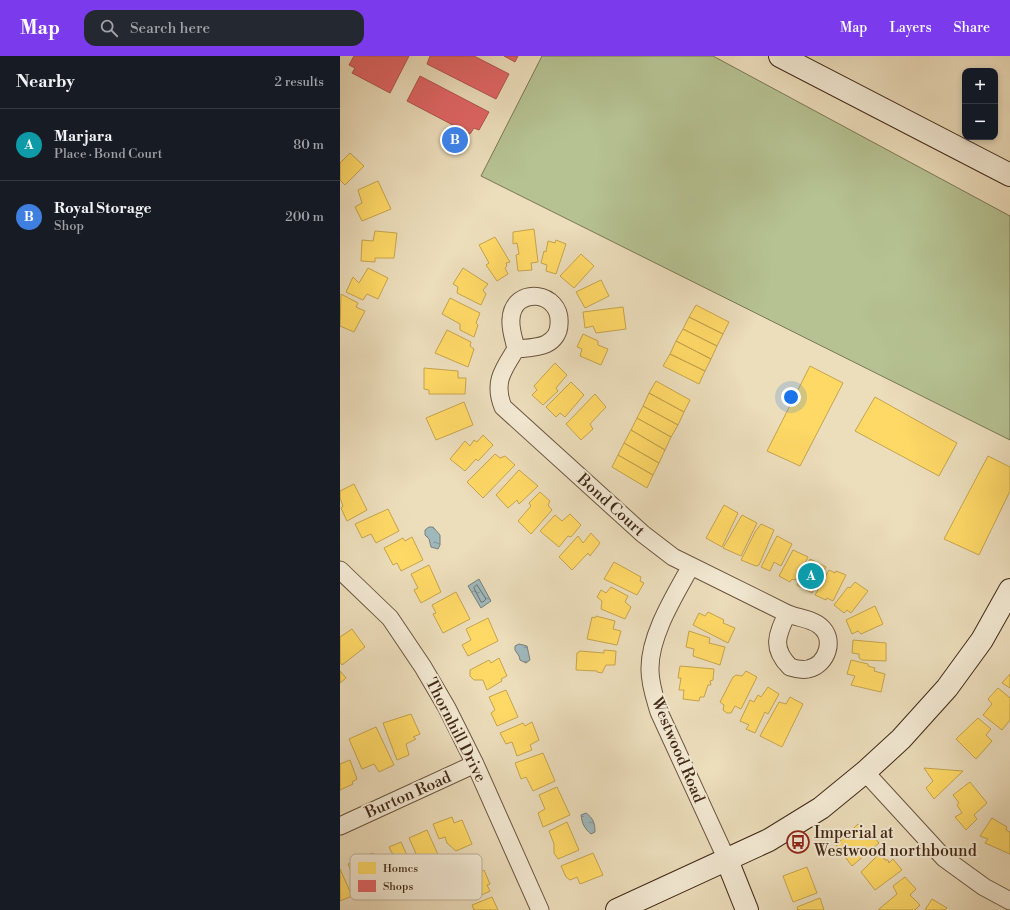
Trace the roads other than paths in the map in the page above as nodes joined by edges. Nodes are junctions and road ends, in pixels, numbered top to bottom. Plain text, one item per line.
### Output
1 (780, 56) edge
2 (1010, 174) edge
3 (516, 349) dead end
4 (691, 566) junction
5 (342, 576) edge
6 (1010, 590) edge
7 (787, 614) dead end
8 (475, 764) junction
9 (866, 772) junction
10 (340, 826) edge
11 (726, 860) junction
12 (1010, 901) edge
13 (540, 910) edge
14 (617, 910) edge
15 (747, 910) edge

1 - 2 street
3 - 4 street, Bond Court
4 - 7 street, Bond Court
4 - 11 street, Westwood Road
5 - 8 street, Thornhill Drive
6 - 9 street
8 - 10 street, Burton Road
8 - 13 street, Thornhill Drive
9 - 11 street
9 - 12 street
11 - 14 street
11 - 15 street, Westwood Road

